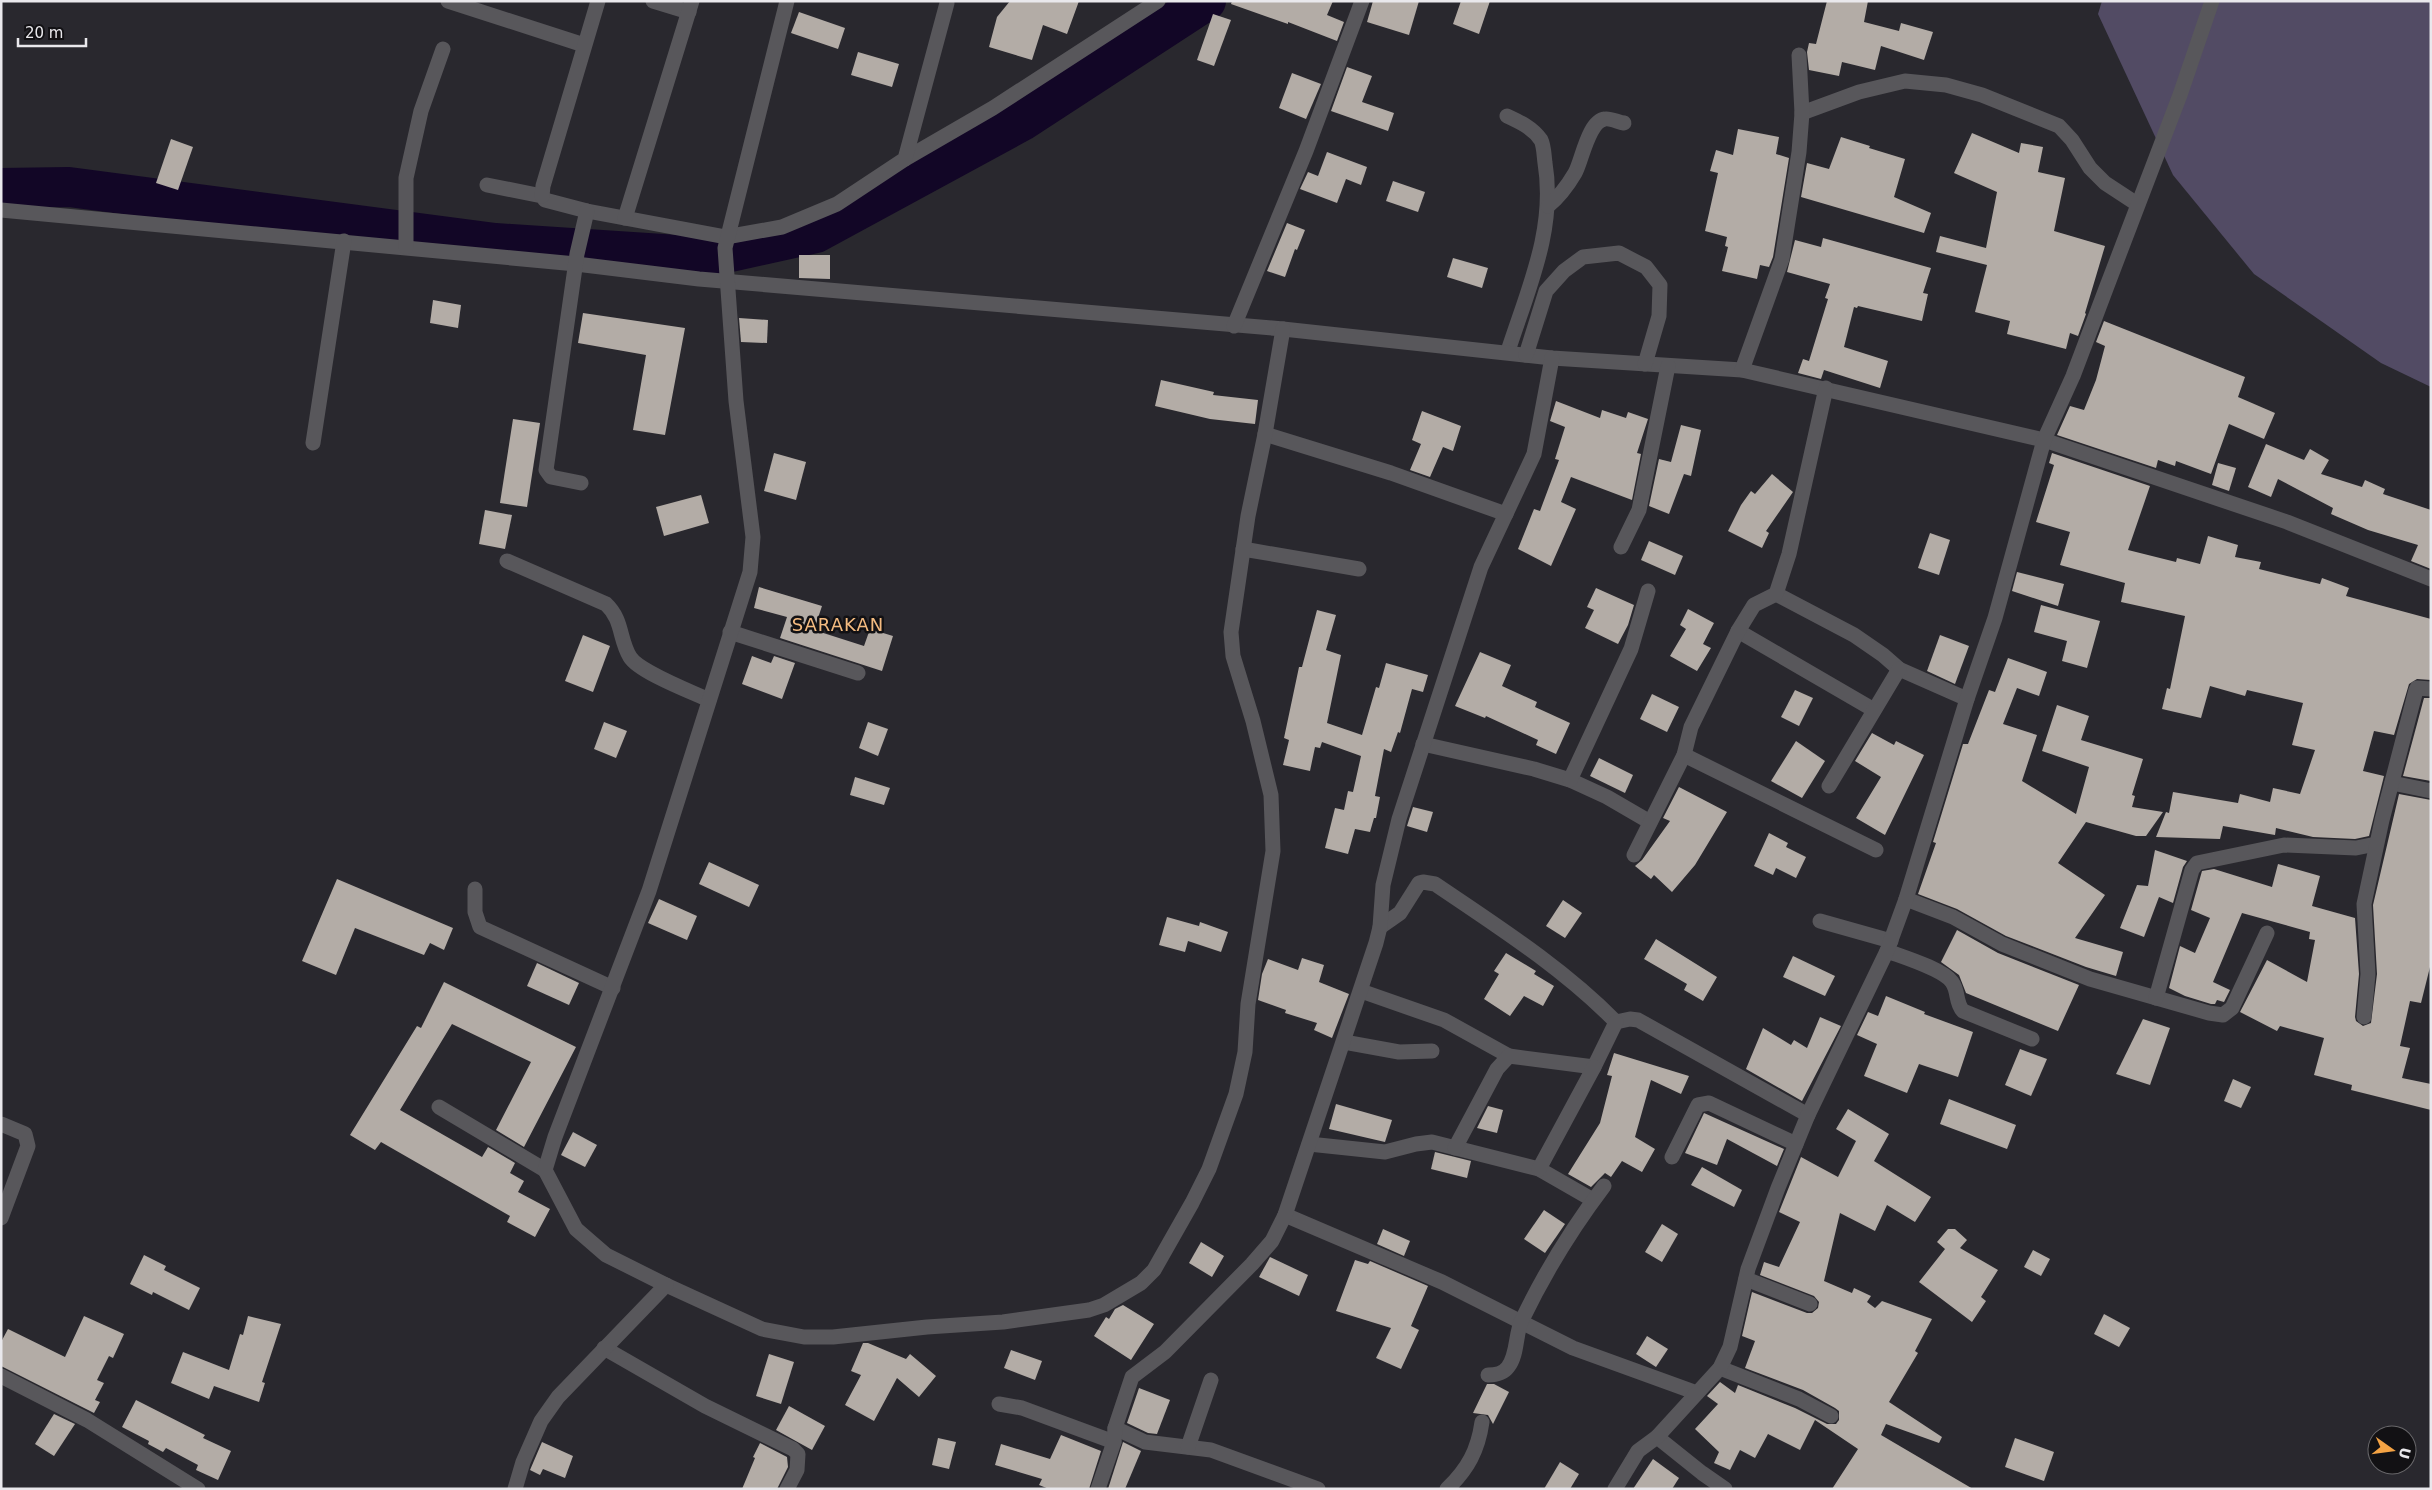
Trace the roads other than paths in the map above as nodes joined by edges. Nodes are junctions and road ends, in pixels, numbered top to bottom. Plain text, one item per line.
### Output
1 (448, 1) edge
2 (598, 1) edge
3 (653, 1) edge
4 (787, 1) edge
5 (1158, 1) edge
6 (1362, 1) edge
7 (2212, 1) edge
8 (947, 3) dead end
9 (691, 7) edge
10 (584, 45) junction
11 (443, 49) dead end
12 (1799, 55) dead end
13 (1802, 113) junction
14 (1507, 116) dead end
15 (1624, 123) dead end
16 (905, 159) junction
17 (487, 185) dead end
18 (542, 196) junction
19 (2137, 204) junction
20 (1548, 206) junction
21 (1, 210) edge
22 (586, 215) junction
23 (625, 218) junction
24 (344, 241) junction
25 (726, 242) junction
26 (406, 247) junction
27 (576, 259) junction
28 (726, 276) junction
29 (1234, 326) junction
30 (1283, 329) junction
31 (1508, 351) junction
32 (1526, 355) junction
33 (1552, 358) junction
34 (1644, 364) junction
35 (1668, 366) junction
36 (1742, 370) junction
37 (1826, 388) junction
38 (1266, 434) junction
39 (2044, 440) junction
40 (312, 443) dead end
41 (581, 482) dead end
42 (1506, 514) junction
43 (1621, 547) dead end
44 (1243, 549) junction
45 (507, 561) dead end
46 (1359, 569) dead end
47 (2431, 579) edge
48 (1648, 591) dead end
49 (1776, 594) junction
50 (1738, 631) junction
51 (730, 632) junction
52 (1899, 669) junction
53 (858, 673) dead end
54 (2431, 689) edge
55 (1967, 699) junction
56 (709, 700) junction
57 (1874, 710) junction
58 (1423, 744) junction
59 (1684, 755) junction
60 (1570, 780) junction
61 (2392, 782) junction
62 (1829, 786) dead end
63 (2431, 791) edge
64 (1650, 822) junction
65 (2376, 844) junction
66 (1876, 850) dead end
67 (1634, 855) dead end
68 (475, 889) dead end
69 (1906, 899) junction
70 (1820, 921) dead end
71 (1380, 927) junction
72 (2267, 932) dead end
73 (1889, 946) junction
74 (613, 988) junction
75 (1361, 991) junction
76 (2156, 998) junction
77 (2364, 1017) dead end
78 (1616, 1022) junction
79 (2032, 1039) dead end
80 (1344, 1042) junction
81 (1432, 1052) dead end
82 (1509, 1056) junction
83 (1594, 1067) junction
84 (439, 1107) dead end
85 (1808, 1115) junction
86 (1, 1124) edge
87 (1309, 1144) junction
88 (1796, 1144) junction
89 (1455, 1148) junction
90 (1672, 1157) dead end
91 (1540, 1169) junction
92 (545, 1170) junction
93 (1604, 1186) dead end
94 (1593, 1200) junction
95 (1285, 1214) junction
96 (1, 1218) edge
97 (1746, 1278) junction
98 (666, 1285) junction
99 (1810, 1304) dead end
100 (1520, 1322) junction
101 (604, 1348) junction
102 (1720, 1368) junction
103 (1488, 1375) dead end
104 (1, 1376) edge
105 (1211, 1380) dead end
106 (1697, 1393) junction
107 (999, 1404) dead end
108 (1831, 1416) dead end
109 (1482, 1422) dead end
110 (1115, 1435) junction
111 (1657, 1437) junction
112 (1188, 1447) junction
113 (198, 1489) edge
114 (515, 1489) edge
115 (787, 1489) edge
116 (1098, 1489) edge
117 (1318, 1489) edge
118 (1447, 1489) edge
119 (1615, 1489) edge
120 (1725, 1489) edge

1 - 10 street
2 - 10 street
3 - 9 street
4 - 25 street
5 - 16 street
6 - 29 street
7 - 19 street
8 - 16 street
9 - 23 street
10 - 18 street
11 - 26 street
12 - 13 street
13 - 19 street
13 - 36 street
14 - 20 street
15 - 20 street
16 - 25 street
17 - 18 street
18 - 22 street
19 - 39 street
20 - 31 street
21 - 24 street
22 - 23 street
22 - 27 street
23 - 25 street
24 - 26 street
24 - 40 street
25 - 28 street
26 - 27 street
27 - 28 street
27 - 41 street
28 - 29 street
28 - 51 street
29 - 30 street
30 - 31 street
30 - 38 street
31 - 32 street
32 - 33 street
32 - 34 street
33 - 34 street
33 - 42 street
34 - 35 street
35 - 36 street
35 - 43 street
36 - 37 street
37 - 39 street
37 - 49 street
38 - 42 street
38 - 44 street
39 - 47 street
39 - 55 street
42 - 58 street
44 - 46 street
44 - 98 street
45 - 56 street
48 - 60 street
49 - 50 street
49 - 52 street
50 - 57 street
50 - 59 street
51 - 53 street
51 - 56 street
52 - 55 street
52 - 57 street
54 - 61 street
55 - 69 street
56 - 74 street
57 - 62 street
58 - 60 street
58 - 71 street
59 - 64 street
59 - 66 street
60 - 64 street
61 - 63 street
61 - 65 street
64 - 67 street
65 - 76 street
65 - 77 street
68 - 74 street
69 - 73 street
69 - 76 street
70 - 73 street
71 - 75 street
71 - 78 street
72 - 76 street
73 - 79 street
73 - 85 street
74 - 92 street
75 - 80 street
75 - 82 street
78 - 83 street
78 - 85 street
80 - 81 street
80 - 87 street
82 - 83 street
82 - 89 street
83 - 91 street
84 - 92 street
85 - 88 street
86 - 96 street
87 - 89 street
87 - 95 street
88 - 90 street
88 - 97 street
89 - 91 street
91 - 94 street
92 - 98 street
93 - 94 street
94 - 100 street
95 - 100 street
95 - 110 street
97 - 99 street
97 - 102 street
98 - 101 street
100 - 103 street
100 - 106 street
101 - 114 street
101 - 115 street
102 - 106 street
102 - 108 street
104 - 113 street
105 - 112 street
106 - 111 street
107 - 110 street
109 - 118 street
110 - 112 street
110 - 116 street
111 - 119 street
111 - 120 street
112 - 117 street

